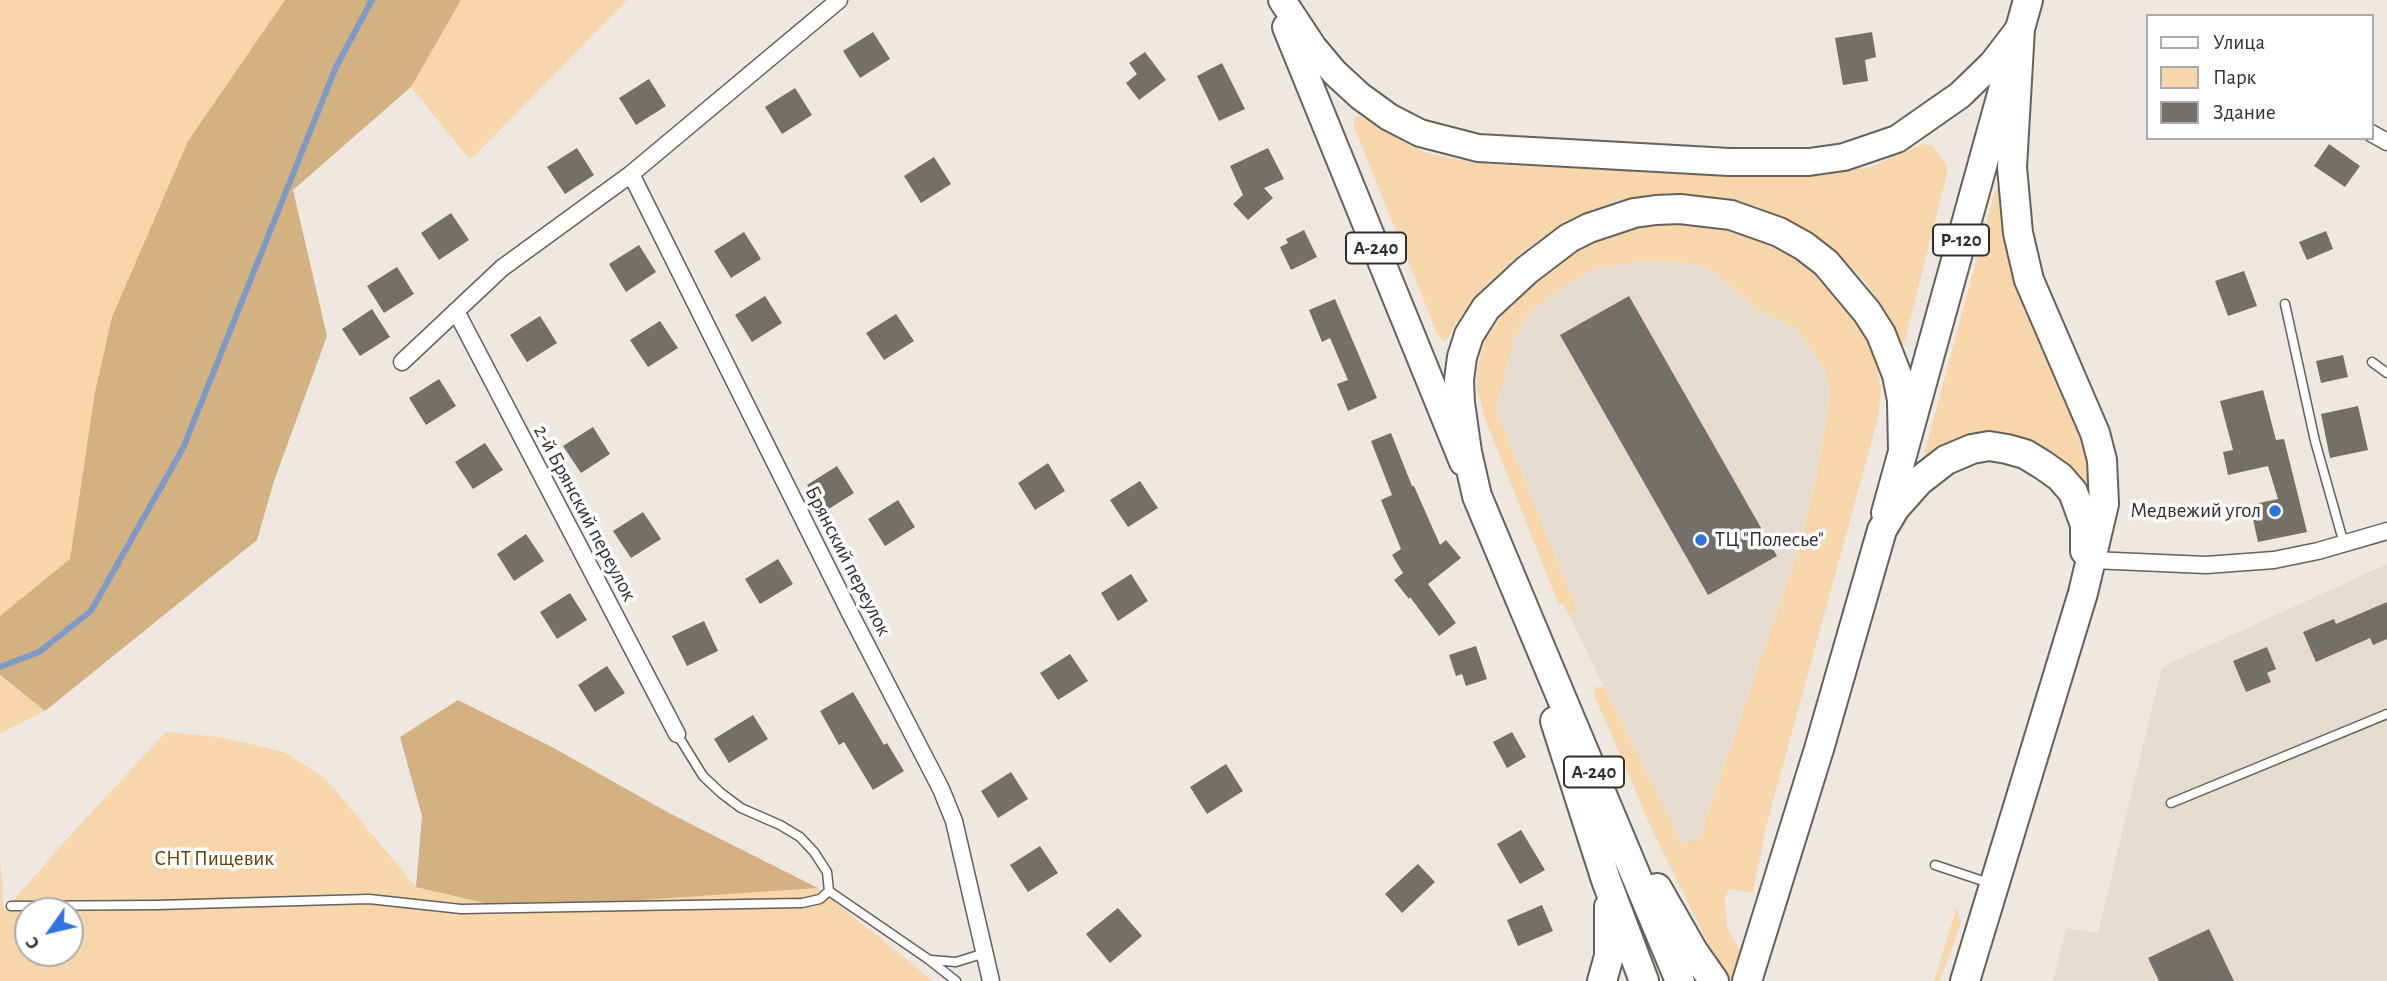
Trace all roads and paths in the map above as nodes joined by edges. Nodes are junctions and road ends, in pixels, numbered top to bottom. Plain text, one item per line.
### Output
1 (839, 0) edge
2 (1275, 0) edge
3 (1282, 0) edge
4 (2028, 0) edge
5 (2020, 28) junction
6 (631, 174) junction
7 (2285, 304) dead end
8 (456, 312) junction
9 (402, 362) dead end
10 (2372, 362) dead end
11 (2387, 373) edge
12 (1903, 452) junction
13 (1477, 496) junction
14 (1882, 530) junction
15 (2387, 531) edge
16 (2344, 544) junction
17 (2092, 560) junction
18 (1505, 565) junction
19 (2083, 593) junction
20 (2387, 714) edge
21 (677, 734) joint
22 (1606, 801) junction
23 (2171, 803) dead end
24 (1935, 864) dead end
25 (1606, 880) junction
26 (1995, 885) junction
27 (830, 891) junction
28 (11, 906) dead end
29 (985, 953) junction
30 (928, 959) junction
31 (1965, 979) edge
32 (956, 981) edge
33 (991, 981) edge
34 (1602, 981) edge
35 (1644, 981) edge
36 (1680, 981) edge
37 (1714, 981) edge
38 (1747, 981) edge

1 - 6 street
2 - 13 main road, А-240
3 - 5 main road
4 - 5 highway, Р-120
5 - 12 highway, Р-120
5 - 17 highway
6 - 8 street
6 - 29 street, Брянский переулок
7 - 16 lane
8 - 9 street
8 - 21 street, 2-й Брянский переулок
10 - 11 lane
12 - 13 highway
12 - 14 highway, Р-120
13 - 18 highway, А-240
14 - 19 highway
14 - 38 highway, Р-120
15 - 16 street
16 - 17 street
17 - 19 highway
18 - 22 highway, А-240
18 - 25 highway, А-240
19 - 26 highway
20 - 23 lane
21 - 27 lane
22 - 36 highway, А-240
22 - 37 highway
24 - 26 lane
25 - 34 highway
25 - 35 highway, А-240
26 - 31 highway
27 - 28 lane
27 - 30 lane
29 - 30 lane
29 - 33 street, Брянский переулок
30 - 32 lane

